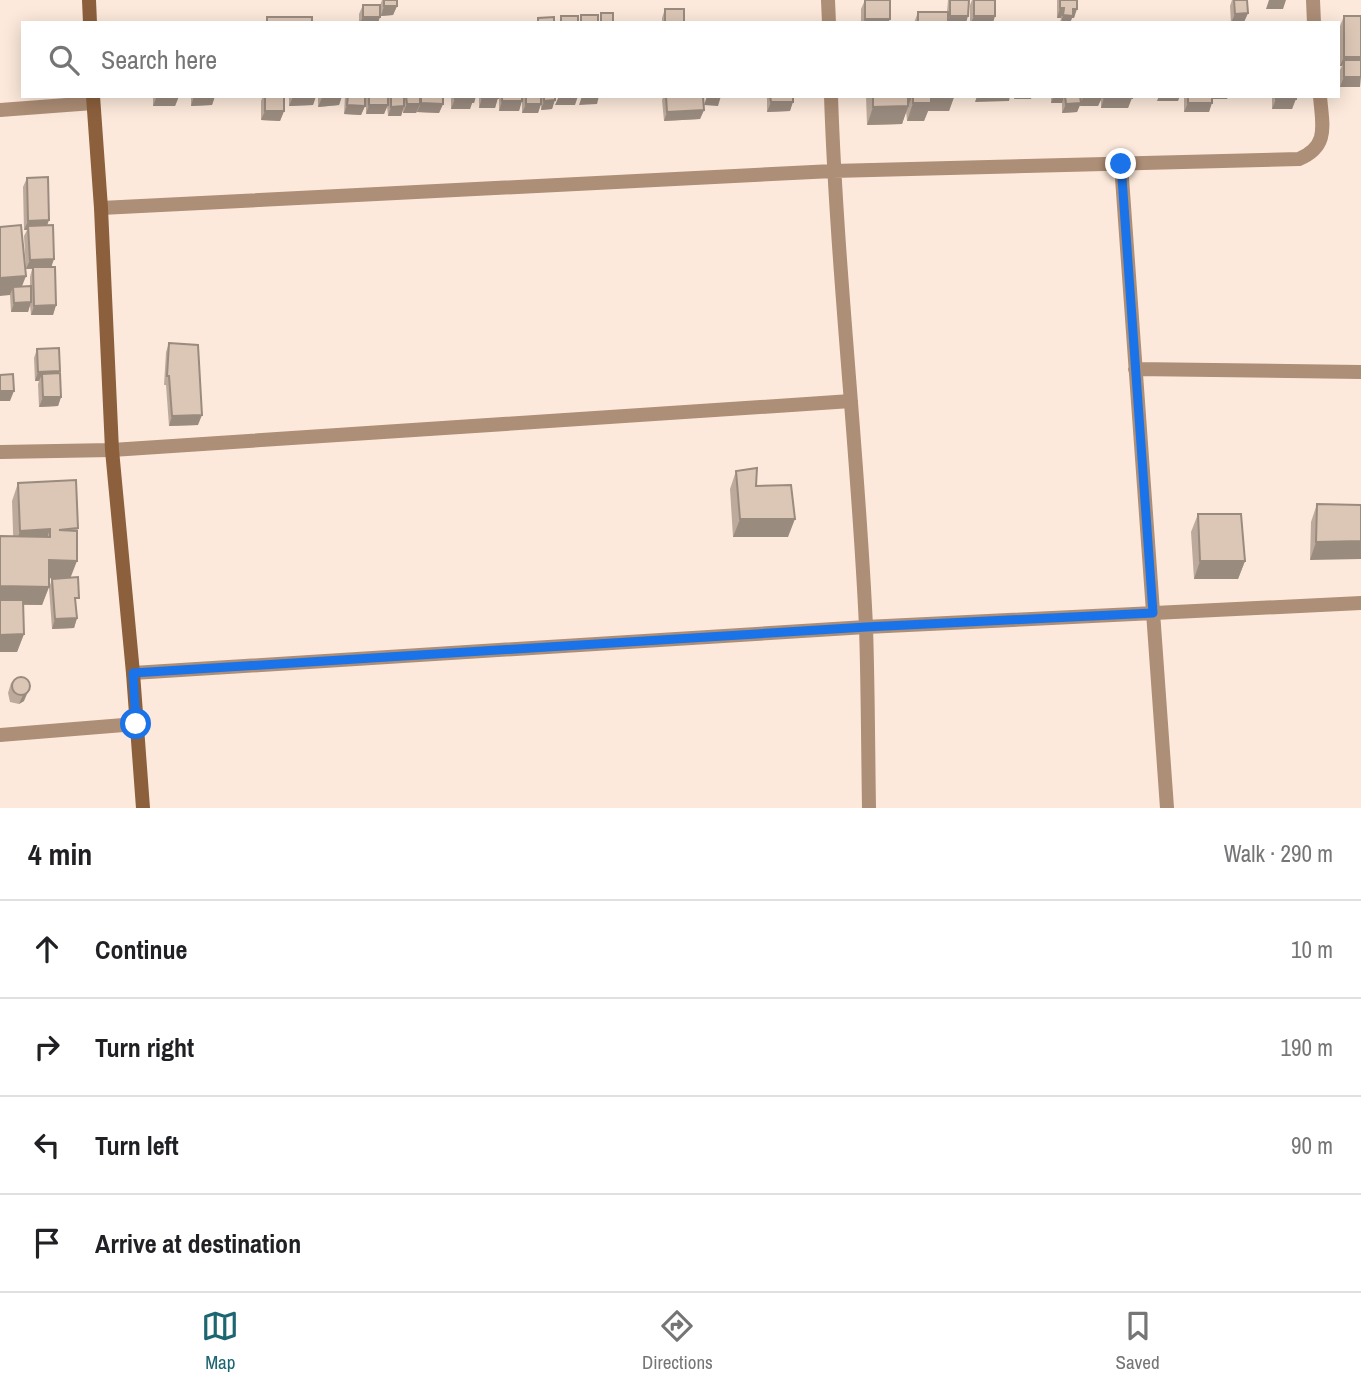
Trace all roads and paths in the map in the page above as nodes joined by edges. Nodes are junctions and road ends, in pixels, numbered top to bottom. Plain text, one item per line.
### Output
1 (89, 0) edge
2 (828, 0) edge
3 (1312, 0) edge
4 (90, 21) edge
5 (829, 21) edge
6 (1314, 21) edge
7 (831, 98) edge
8 (1320, 98) edge
9 (93, 100) edge
10 (0, 110) edge
11 (1121, 164) junction
12 (834, 171) junction
13 (100, 208) junction
14 (1135, 369) junction
15 (1361, 372) edge
16 (851, 401) junction
17 (112, 450) junction
18 (0, 452) edge
19 (1361, 603) edge
20 (1153, 613) junction
21 (866, 627) junction
22 (133, 673) junction
23 (136, 724) junction
24 (0, 736) edge
25 (143, 808) edge
26 (869, 808) edge
27 (1167, 808) edge

1 - 4 street
2 - 5 street
3 - 6 street
7 - 12 street
8 - 11 street
9 - 10 street
9 - 13 street
11 - 12 street
11 - 14 street
12 - 13 street
12 - 16 street
13 - 17 street
14 - 15 street
14 - 20 street
16 - 17 street
16 - 21 street
17 - 18 street
17 - 22 street
19 - 20 street
20 - 21 street
20 - 27 street
21 - 22 street
21 - 26 street
22 - 23 street
23 - 24 street
23 - 25 street

